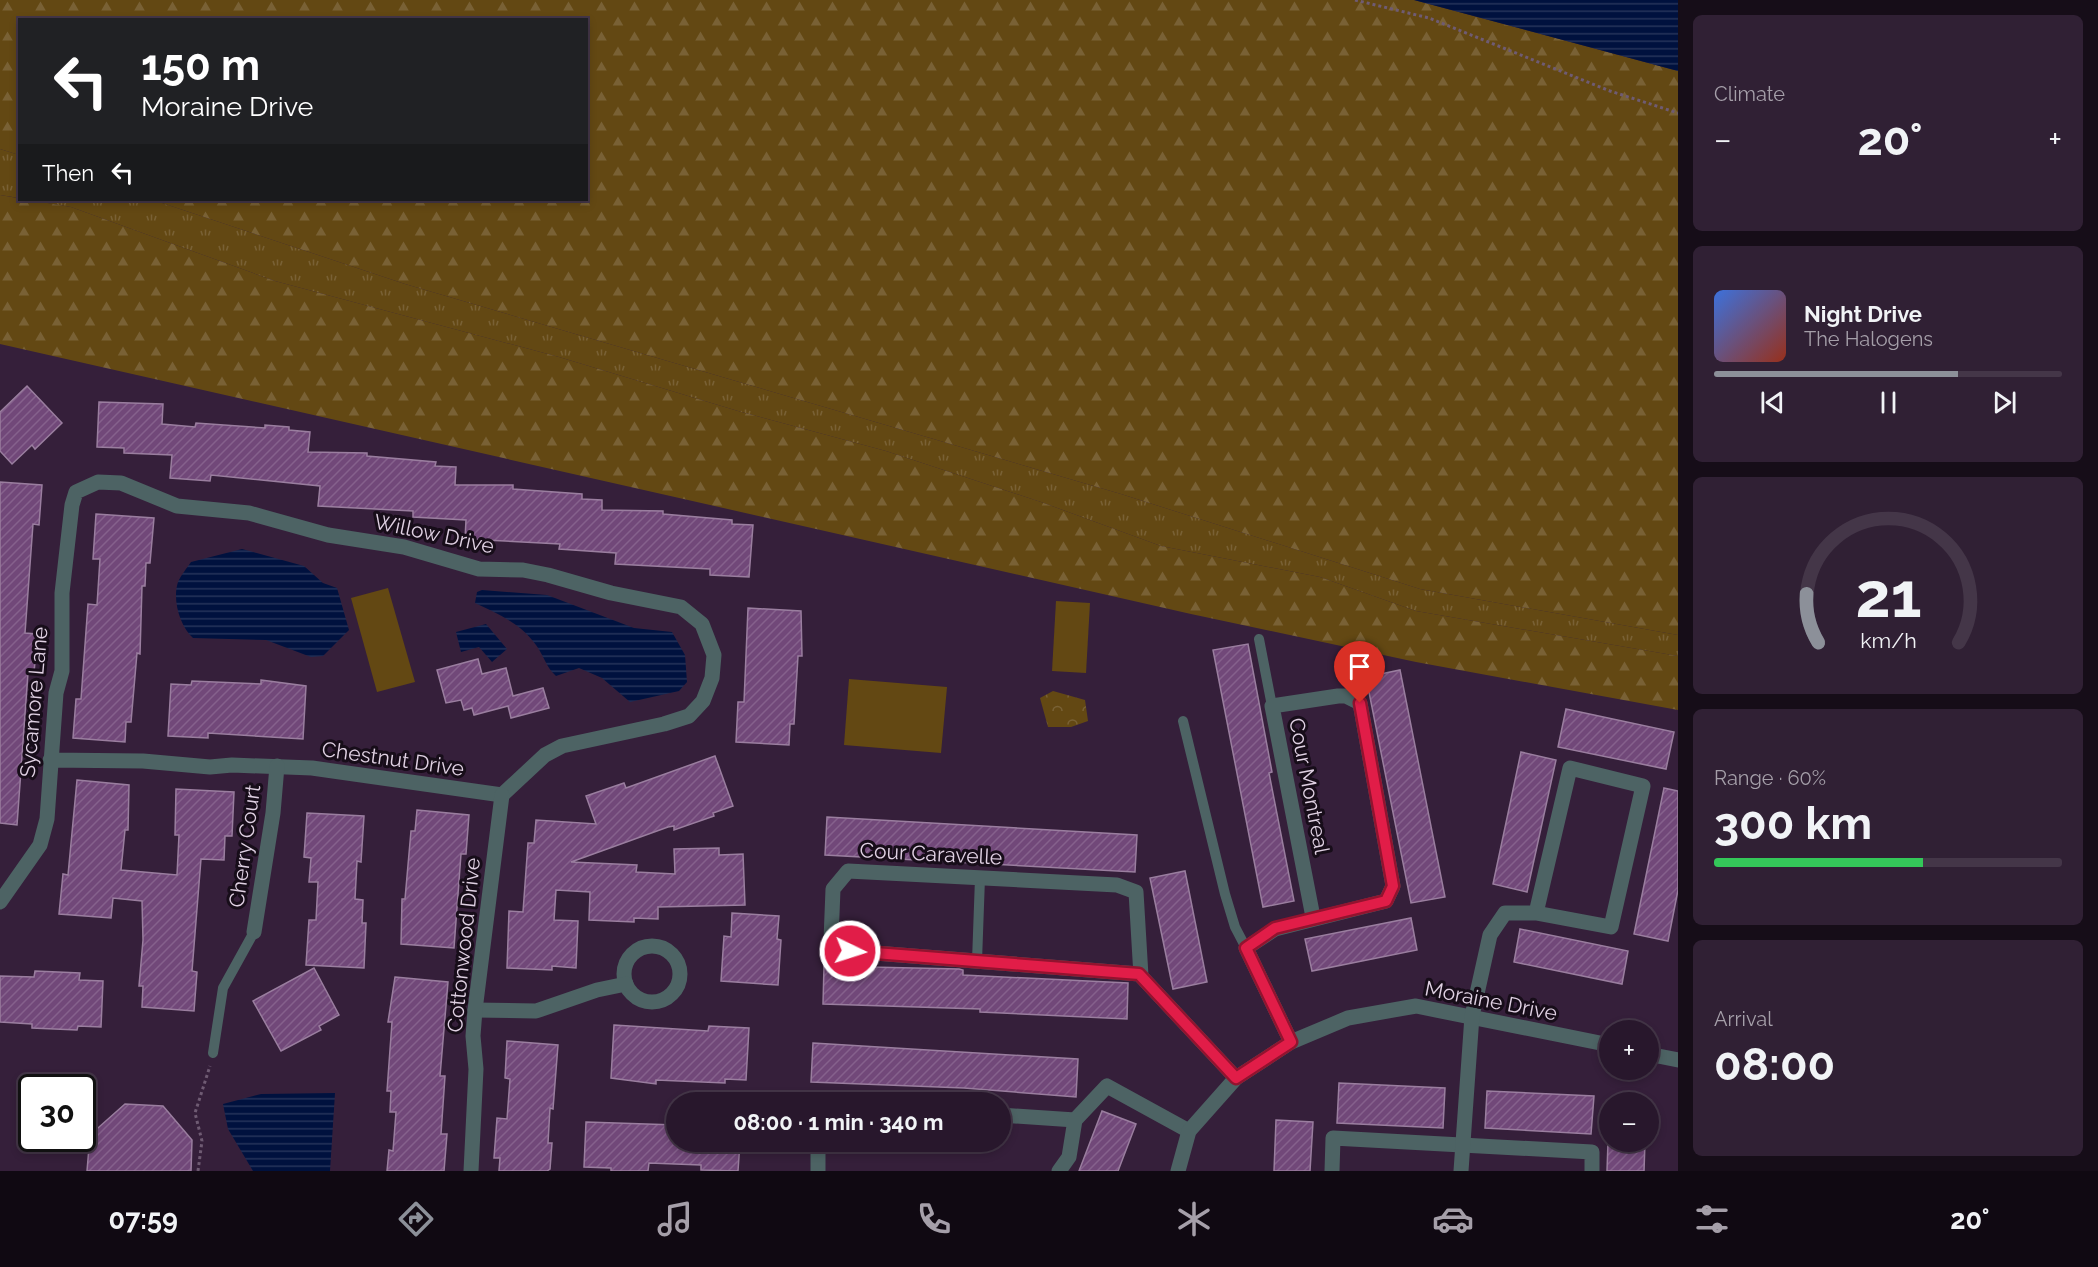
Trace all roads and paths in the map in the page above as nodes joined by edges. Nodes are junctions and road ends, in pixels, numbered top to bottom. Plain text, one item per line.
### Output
1 (1355, 0) edge
2 (1678, 113) edge
3 (76, 492) joint
4 (1259, 639) dead end
5 (1272, 706) junction
6 (1183, 721) dead end
7 (50, 760) junction
8 (277, 766) junction
9 (502, 795) junction
10 (980, 878) junction
11 (0, 902) edge
12 (1536, 913) junction
13 (1313, 917) junction
14 (254, 932) joint
15 (1246, 948) junction
16 (976, 961) junction
17 (1141, 976) junction
18 (626, 984) dead end
19 (475, 1010) junction
20 (1472, 1016) junction
21 (1291, 1042) junction
22 (1599, 1043) edge
23 (213, 1053) joint
24 (1659, 1056) edge
25 (1678, 1060) edge
26 (1236, 1078) junction
27 (1011, 1116) edge
28 (1075, 1120) junction
29 (1189, 1131) junction
30 (1463, 1144) junction
31 (818, 1152) edge
32 (198, 1171) edge
33 (471, 1171) edge
34 (818, 1171) edge
35 (1059, 1171) edge
36 (1178, 1171) edge
37 (1332, 1171) edge
38 (1461, 1171) edge
39 (1592, 1171) edge

1 - 2 path
3 - 7 street, Sycamore Lane
3 - 9 street, Willow Drive
4 - 5 lane
5 - 13 street, Cour Montreal
5 - 13 street, Cour Montreal
6 - 15 lane
7 - 8 street, Chestnut Drive
7 - 11 street, Sycamore Lane
8 - 9 street, Chestnut Drive
8 - 14 street, Cherry Court
9 - 19 street, Cottonwood Drive
10 - 16 lane
10 - 16 street, Cour Caravelle
10 - 17 street, Cour Caravelle
12 - 12 street
12 - 20 street
13 - 15 street, Cour Montreal
14 - 23 lane
15 - 21 street
16 - 17 street, Cour Caravelle
17 - 26 street
18 - 19 street
19 - 33 street, Cottonwood Drive
20 - 21 street, Moraine Drive
20 - 22 street, Moraine Drive
20 - 30 street
21 - 26 street, Moraine Drive
23 - 32 path
24 - 25 street
26 - 29 street, Moraine Drive
27 - 28 street
28 - 29 street
28 - 35 street
29 - 36 street
30 - 37 street
30 - 38 street
30 - 39 street
31 - 34 street

